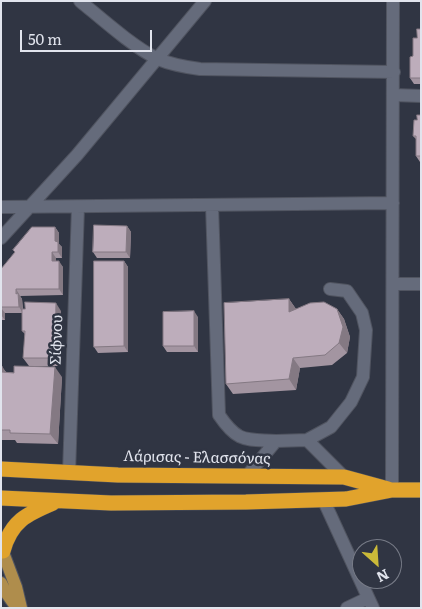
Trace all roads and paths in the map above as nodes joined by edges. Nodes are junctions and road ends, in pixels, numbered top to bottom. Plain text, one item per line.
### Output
1 (80, 1) edge
2 (206, 1) edge
3 (394, 1) edge
4 (157, 59) junction
5 (394, 72) junction
6 (394, 96) junction
7 (421, 96) edge
8 (393, 203) junction
9 (212, 205) junction
10 (1, 207) edge
11 (78, 207) junction
12 (28, 208) junction
13 (1, 238) edge
14 (393, 284) junction
15 (421, 284) edge
16 (330, 289) dead end
17 (307, 440) junction
18 (276, 441) junction
19 (1, 469) edge
20 (69, 473) junction
21 (246, 477) junction
22 (344, 477) junction
23 (392, 490) junction
24 (421, 490) edge
25 (1, 498) edge
26 (323, 499) junction
27 (57, 501) junction
28 (2, 549) edge
29 (1, 583) edge
30 (371, 603) edge
31 (17, 608) edge
32 (21, 608) edge
33 (347, 608) edge

1 - 4 street
2 - 4 street
3 - 5 street
4 - 5 street
4 - 12 street
5 - 6 street
6 - 7 street
6 - 8 street
8 - 9 street
8 - 14 street
9 - 11 street
9 - 18 street
10 - 12 street
11 - 12 street
11 - 20 street, Σίφνου
12 - 13 street
14 - 15 street
14 - 23 street
16 - 17 street
17 - 18 street
17 - 22 street
18 - 21 street
19 - 20 highway, Λάρισας - Ελασσόνας
20 - 21 highway, Λάρισας - Ελασσόνας
21 - 22 highway, Λάρισας - Ελασσόνας
22 - 23 highway, Λάρισας - Ελασσόνας
23 - 24 highway, Λάρισας - Ελασσόνας
23 - 26 highway, Λάρισας - Ελασσόνας
25 - 27 highway, Λάρισας - Ελασσόνας
26 - 27 highway, Λάρισας - Ελασσόνας
26 - 30 street
27 - 28 highway
28 - 32 main road
29 - 31 main road
30 - 33 street

